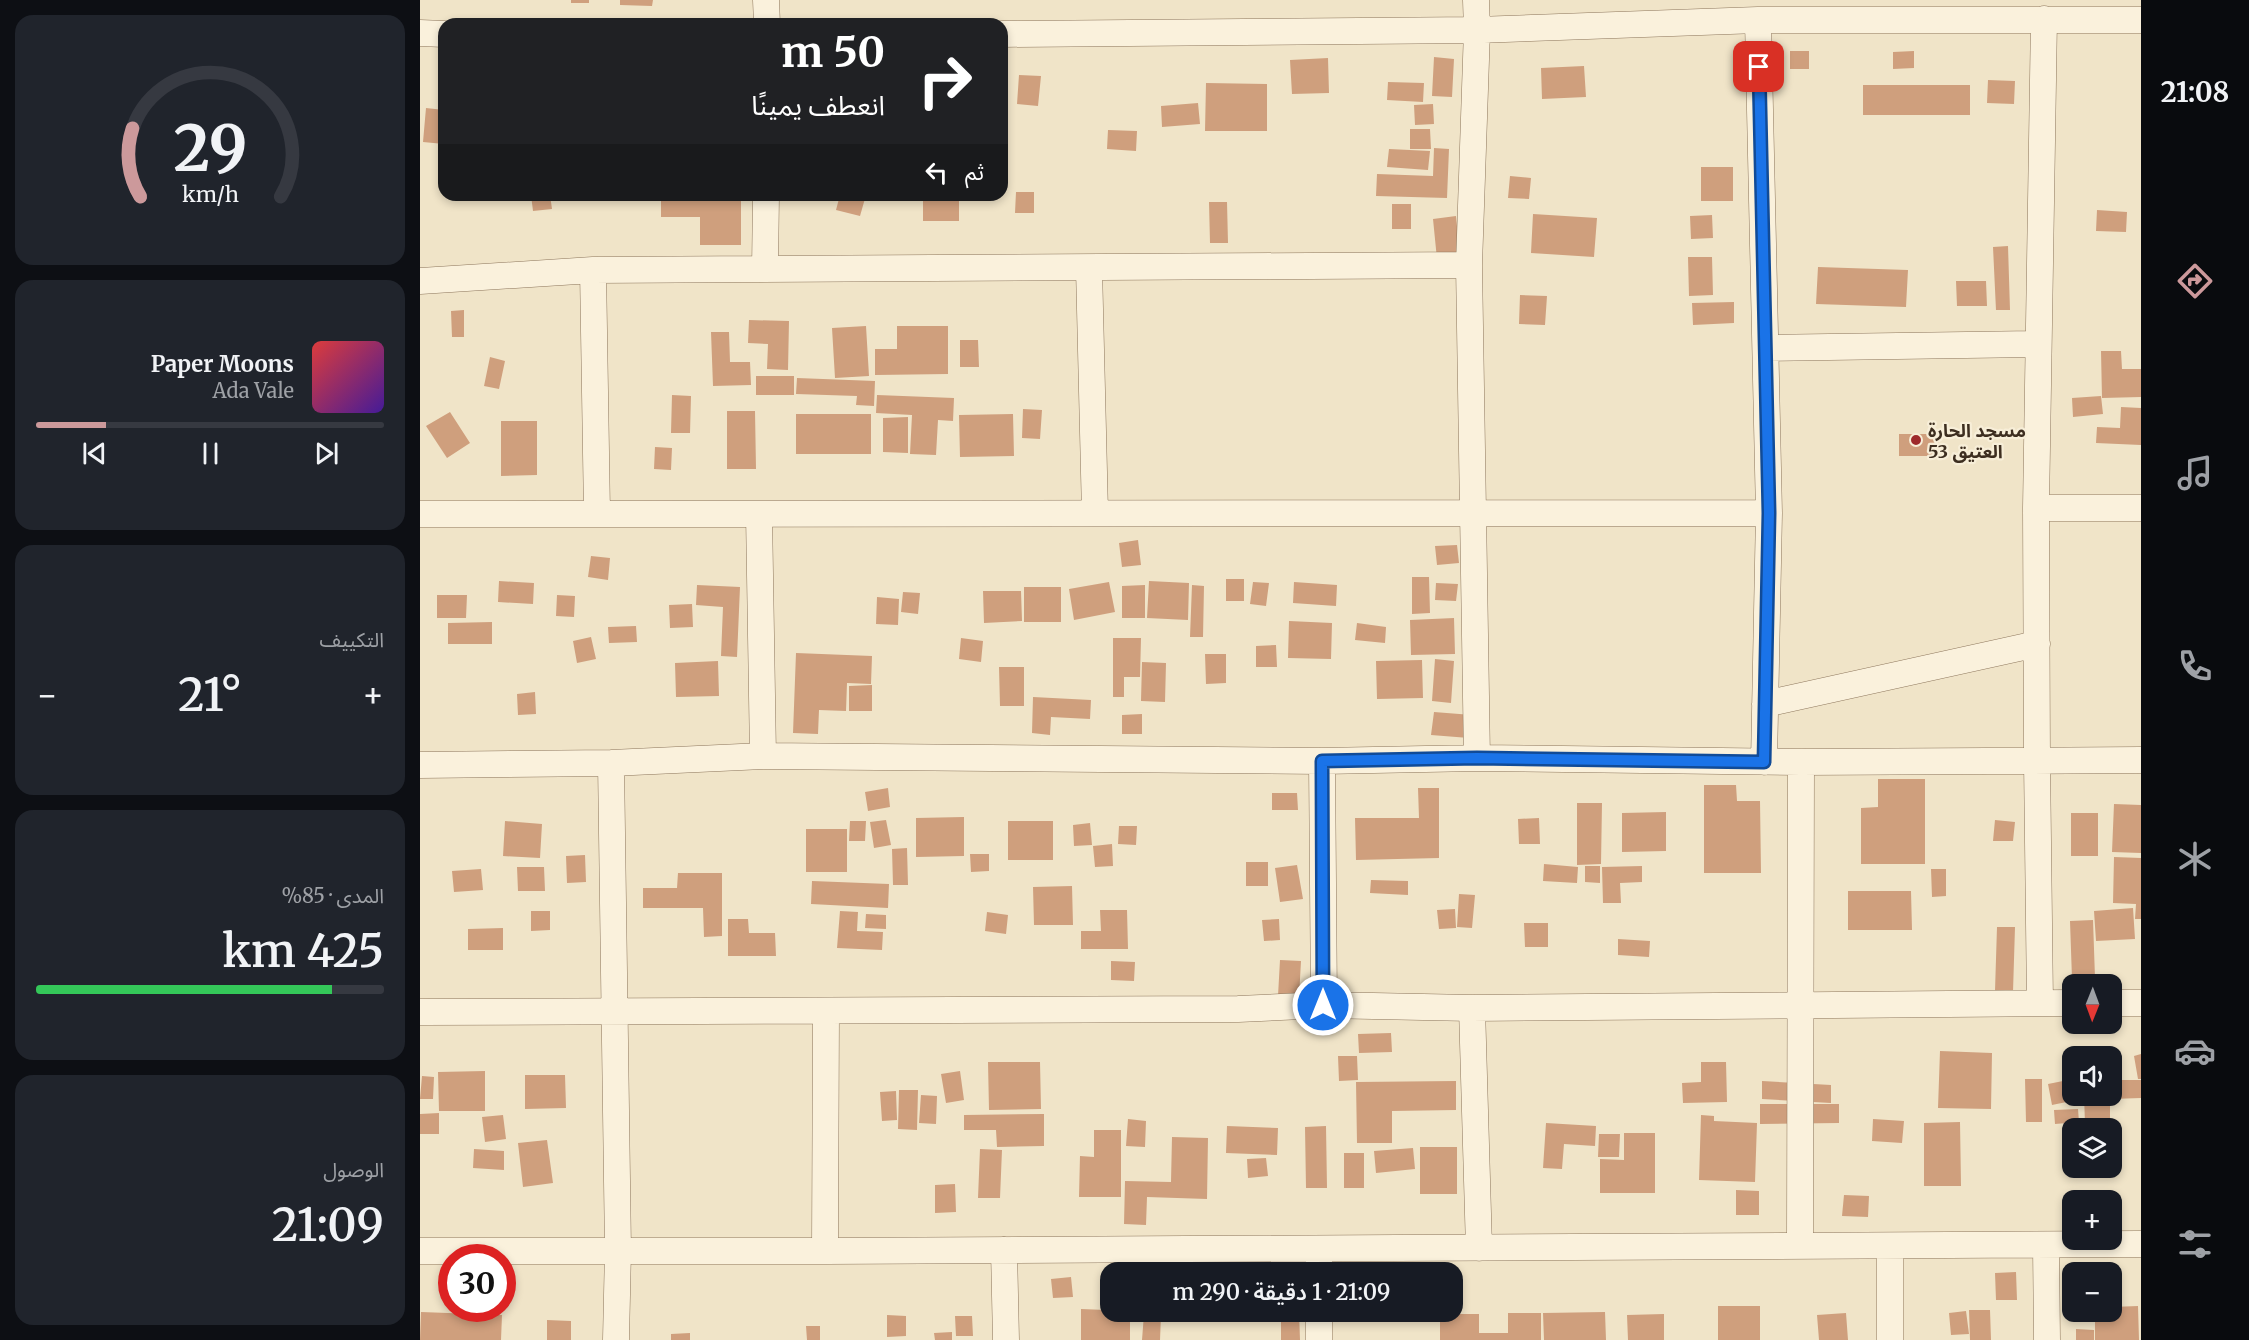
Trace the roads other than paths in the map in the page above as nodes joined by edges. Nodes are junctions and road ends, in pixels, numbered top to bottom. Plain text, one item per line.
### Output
1 (766, 0) edge
2 (1476, 0) edge
3 (1868, 10) edge
4 (766, 18) edge
5 (2044, 19) junction
6 (1758, 20) junction
7 (2141, 20) edge
8 (1477, 30) junction
9 (420, 33) edge
10 (438, 34) edge
11 (1008, 34) edge
12 (766, 201) edge
13 (1469, 265) junction
14 (1089, 268) junction
15 (765, 269) junction
16 (593, 270) junction
17 (420, 281) edge
18 (2038, 344) junction
19 (1766, 348) junction
20 (2036, 508) junction
21 (2141, 508) edge
22 (597, 513) junction
23 (1095, 513) junction
24 (1473, 513) junction
25 (1769, 513) junction
26 (420, 514) edge
27 (759, 514) junction
28 (2037, 644) junction
29 (1766, 704) junction
30 (763, 756) junction
31 (1477, 758) junction
32 (2141, 760) edge
33 (1322, 761) junction
34 (2037, 761) junction
35 (1764, 762) junction
36 (1801, 762) junction
37 (611, 763) junction
38 (420, 765) edge
39 (2040, 1003) junction
40 (2062, 1003) edge
41 (2122, 1003) edge
42 (2141, 1004) edge
43 (1323, 1005) junction
44 (1800, 1007) junction
45 (1472, 1008) junction
46 (826, 1011) junction
47 (420, 1012) edge
48 (613, 1012) junction
49 (2141, 1244) edge
50 (1800, 1246) junction
51 (1890, 1246) junction
52 (2046, 1246) junction
53 (1479, 1248) junction
54 (618, 1250) junction
55 (1004, 1250) junction
56 (420, 1251) edge
57 (825, 1251) junction
58 (1319, 1261) edge
59 (1319, 1322) edge
60 (616, 1340) edge
61 (1006, 1340) edge
62 (1319, 1340) edge
63 (1890, 1340) edge
64 (2047, 1340) edge

1 - 4 street
2 - 8 street
3 - 5 street
3 - 6 street
5 - 7 street
5 - 18 street
6 - 8 street
6 - 19 street
8 - 11 street
8 - 13 street
9 - 10 street
12 - 15 street
13 - 14 street
13 - 24 street
14 - 15 street
14 - 23 street
15 - 16 street
16 - 17 street
16 - 22 street
18 - 19 street
18 - 20 street
19 - 25 street
20 - 21 street
20 - 28 street
22 - 26 street
22 - 27 street
23 - 24 street
23 - 27 street
24 - 25 street
24 - 31 street
25 - 29 street
27 - 30 street
28 - 29 street
28 - 34 street
29 - 35 street
30 - 33 street
30 - 37 street
31 - 33 street
31 - 35 street
32 - 34 street
33 - 43 street
34 - 36 street
34 - 39 street
35 - 36 street
36 - 44 street
37 - 38 street
37 - 48 street
39 - 40 street
39 - 44 street
41 - 42 street
43 - 45 street
43 - 46 street
44 - 45 street
44 - 50 street
45 - 53 street
46 - 48 street
46 - 57 street
47 - 48 street
48 - 54 street
49 - 52 street
50 - 51 street
50 - 53 street
51 - 52 street
51 - 63 street
52 - 64 street
53 - 58 street
54 - 56 street
54 - 57 street
54 - 60 street
55 - 57 street
55 - 58 street
55 - 61 street
59 - 62 street

